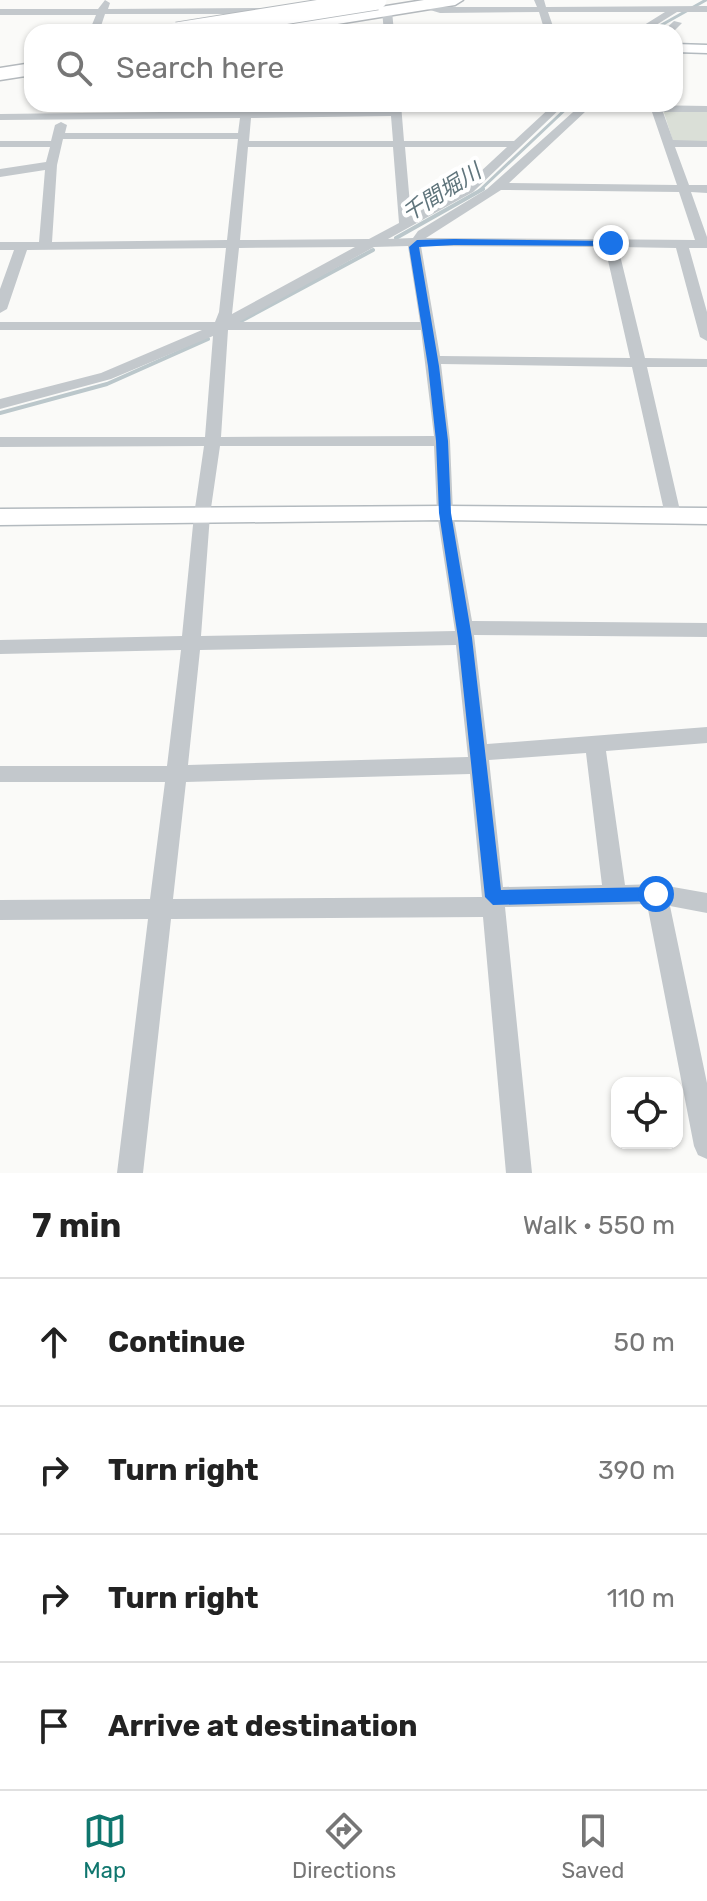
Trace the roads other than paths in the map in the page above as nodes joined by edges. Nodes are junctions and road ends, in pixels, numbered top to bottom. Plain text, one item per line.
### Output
1 (106, 0) edge
2 (455, 0) edge
3 (421, 3) edge
4 (379, 5) edge
5 (541, 5) edge
6 (696, 6) edge
7 (679, 9) junction
8 (102, 11) junction
9 (0, 12) edge
10 (257, 19) edge
11 (97, 24) edge
12 (229, 24) edge
13 (237, 24) edge
14 (386, 24) edge
15 (547, 24) edge
16 (652, 24) edge
17 (683, 48) edge
18 (707, 49) edge
19 (683, 108) edge
20 (707, 109) edge
21 (48, 112) edge
22 (66, 112) edge
23 (246, 112) edge
24 (397, 112) edge
25 (551, 112) edge
26 (579, 112) edge
27 (657, 112) edge
28 (0, 117) edge
29 (57, 140) junction
30 (243, 140) junction
31 (401, 143) junction
32 (668, 143) junction
33 (0, 144) edge
34 (517, 144) junction
35 (707, 144) edge
36 (51, 165) junction
37 (0, 173) edge
38 (498, 186) junction
39 (685, 188) junction
40 (707, 189) edge
41 (405, 224) junction
42 (368, 243) junction
43 (417, 243) junction
44 (611, 243) junction
45 (681, 244) junction
46 (705, 244) edge
47 (45, 245) junction
48 (231, 245) junction
49 (0, 246) edge
50 (22, 246) junction
51 (0, 309) edge
52 (221, 324) junction
53 (0, 326) edge
54 (427, 326) junction
55 (707, 337) edge
56 (433, 360) junction
57 (638, 362) junction
58 (707, 363) edge
59 (0, 404) edge
60 (213, 440) junction
61 (442, 441) junction
62 (0, 442) edge
63 (445, 513) junction
64 (202, 515) junction
65 (673, 515) junction
66 (707, 516) edge
67 (0, 517) edge
68 (707, 630) edge
69 (464, 633) junction
70 (191, 646) junction
71 (0, 647) edge
72 (707, 735) edge
73 (595, 746) junction
74 (478, 759) junction
75 (0, 774) edge
76 (175, 774) junction
77 (656, 894) junction
78 (615, 895) junction
79 (494, 902) junction
80 (707, 903) edge
81 (160, 909) junction
82 (0, 910) edge
83 (707, 1146) edge
84 (130, 1173) edge
85 (519, 1173) edge

1 - 8 street
2 - 3 highway
3 - 4 highway
3 - 5 street
4 - 10 highway
4 - 10 highway
4 - 13 highway, bridge
4 - 14 street
5 - 7 street
5 - 15 street
6 - 7 street
7 - 16 street
8 - 9 street
8 - 10 street
8 - 11 street
10 - 12 highway
17 - 18 street
19 - 20 street
21 - 28 street
22 - 29 street
23 - 30 street
24 - 31 street
25 - 34 street
26 - 38 street
27 - 32 street
29 - 30 street
29 - 33 street
29 - 36 street
30 - 31 street
30 - 48 street
31 - 34 street
31 - 41 street
32 - 35 street
32 - 39 street
34 - 41 street
36 - 37 street
36 - 47 street
38 - 39 street
38 - 43 street
39 - 40 street
39 - 46 street
41 - 42 street
42 - 43 street
42 - 48 street
42 - 52 street
43 - 44 street
43 - 54 street
44 - 45 street
44 - 57 street
45 - 46 street
45 - 55 street
47 - 48 street
47 - 50 street
48 - 52 street
49 - 50 street
50 - 51 street
52 - 53 street
52 - 54 street
52 - 59 street
52 - 60 street
54 - 56 street
56 - 57 street
56 - 61 street
57 - 58 street
57 - 65 street
60 - 61 street
60 - 62 street
60 - 64 street
61 - 63 street
63 - 64 street
63 - 65 street
63 - 69 street
64 - 67 street
64 - 70 street
65 - 66 street
68 - 69 street
69 - 70 street
69 - 74 street
70 - 71 street
70 - 76 street
72 - 73 street
73 - 74 street
73 - 78 street
74 - 76 street
74 - 79 street
75 - 76 street
76 - 81 street
77 - 78 street
77 - 80 street
77 - 83 street
78 - 79 street
79 - 81 street
79 - 85 street
81 - 82 street
81 - 84 street

